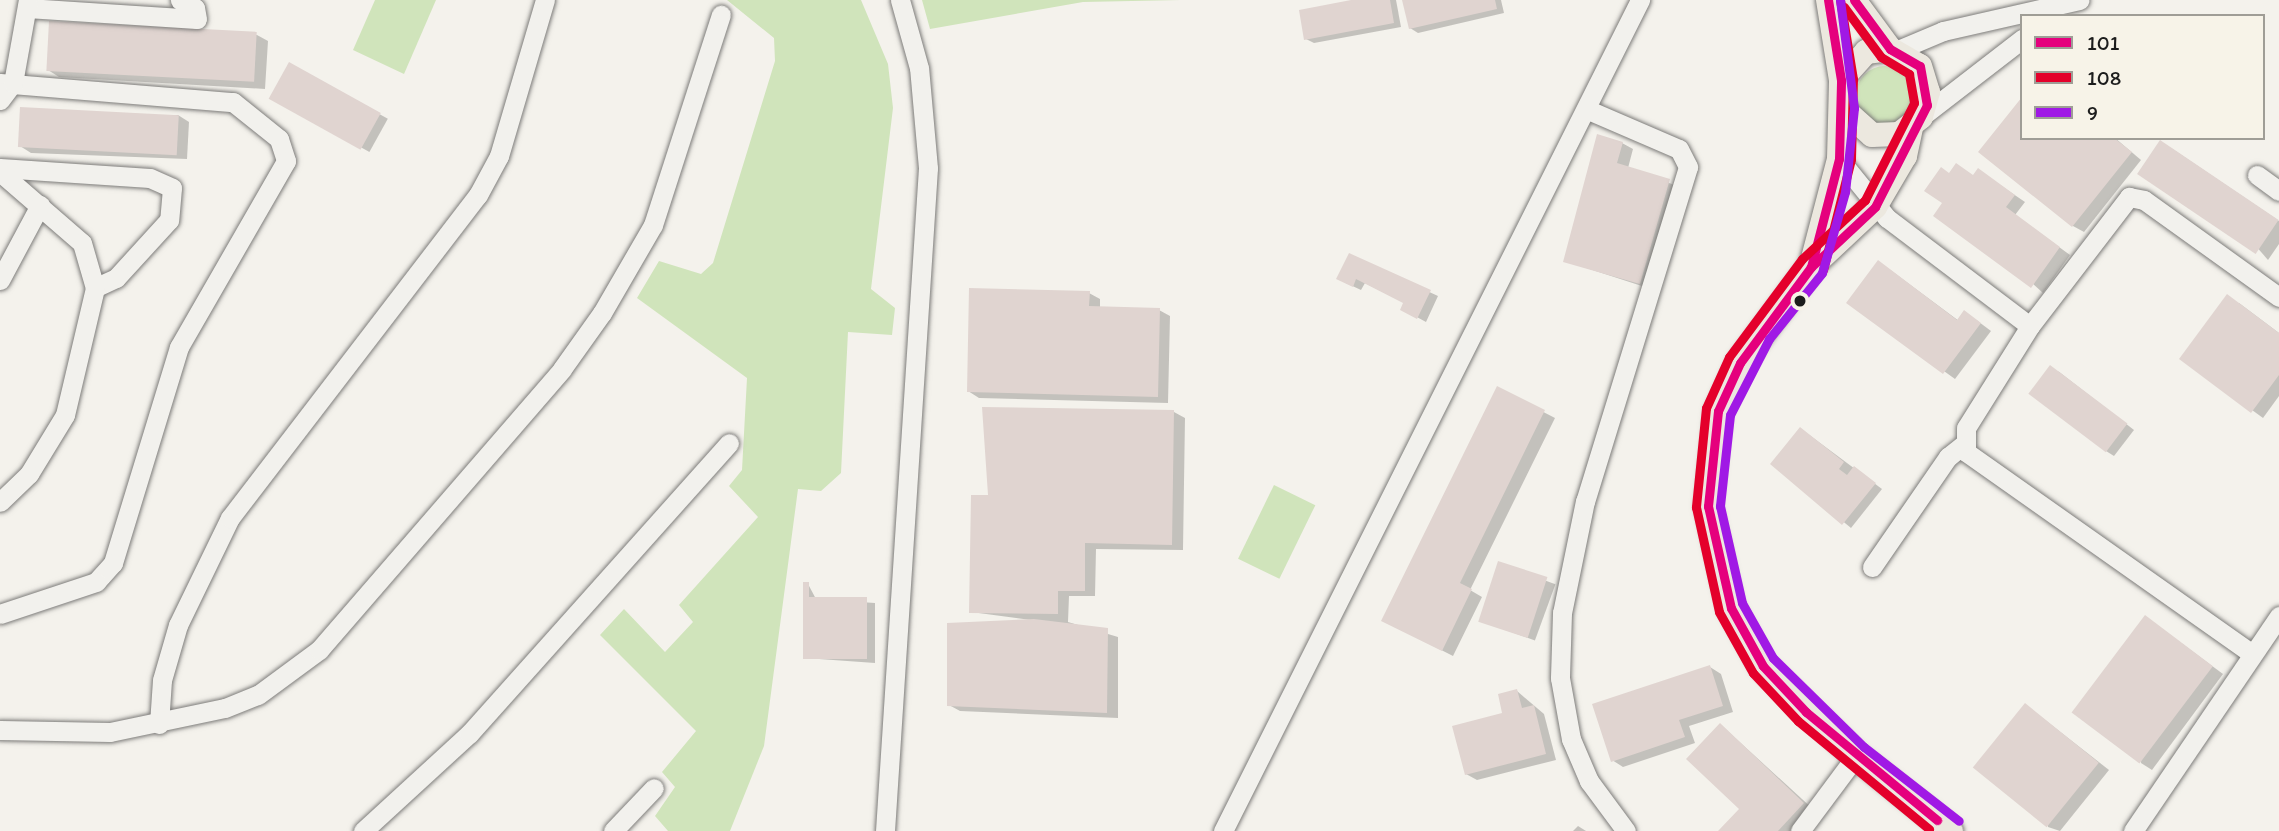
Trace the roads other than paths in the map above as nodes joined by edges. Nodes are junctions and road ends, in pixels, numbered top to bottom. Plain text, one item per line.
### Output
1 (180, 0) edge
2 (545, 0) edge
3 (900, 0) edge
4 (1640, 0) edge
5 (1828, 0) edge
6 (1854, 0) edge
7 (27, 4) edge
8 (2065, 7) edge
9 (2029, 14) edge
10 (721, 15) dead end
11 (2020, 16) edge
12 (2020, 41) edge
13 (1894, 50) junction
14 (1842, 80) junction
15 (6, 83) edge
16 (0, 100) edge
17 (1842, 108) junction
18 (1587, 109) junction
19 (1916, 123) junction
20 (1839, 159) junction
21 (0, 170) edge
22 (2257, 175) dead end
23 (2279, 191) edge
24 (40, 205) junction
25 (1875, 207) junction
26 (1811, 267) junction
27 (0, 280) edge
28 (95, 288) junction
29 (2279, 297) edge
30 (2030, 326) junction
31 (730, 443) dead end
32 (1964, 445) junction
33 (0, 502) edge
34 (1872, 567) dead end
35 (0, 614) edge
36 (2279, 616) edge
37 (2252, 654) junction
38 (159, 724) junction
39 (0, 730) edge
40 (1856, 756) junction
41 (654, 789) dead end
42 (1940, 827) edge
43 (363, 831) edge
44 (613, 831) edge
45 (885, 831) edge
46 (1223, 831) edge
47 (1626, 831) edge
48 (1800, 831) edge
49 (2133, 831) edge

1 - 7 street
2 - 38 street
3 - 45 street
4 - 18 street
5 - 14 main road
6 - 13 main road
7 - 15 street
8 - 9 street
10 - 38 street
11 - 13 street
12 - 19 street
13 - 14 main road
13 - 19 main road
14 - 17 main road
15 - 16 street
15 - 35 street
17 - 19 main road
17 - 20 main road
18 - 46 street
18 - 47 street
19 - 25 main road
20 - 25 street
20 - 26 main road
21 - 24 street
21 - 28 street
22 - 23 street
24 - 27 street
24 - 28 street
25 - 26 main road
25 - 30 street
26 - 40 main road
28 - 33 street
29 - 30 street
30 - 32 street
31 - 43 street
32 - 34 street
32 - 37 street
36 - 37 street
37 - 49 street
38 - 39 street
40 - 42 main road
40 - 48 street
41 - 44 street

